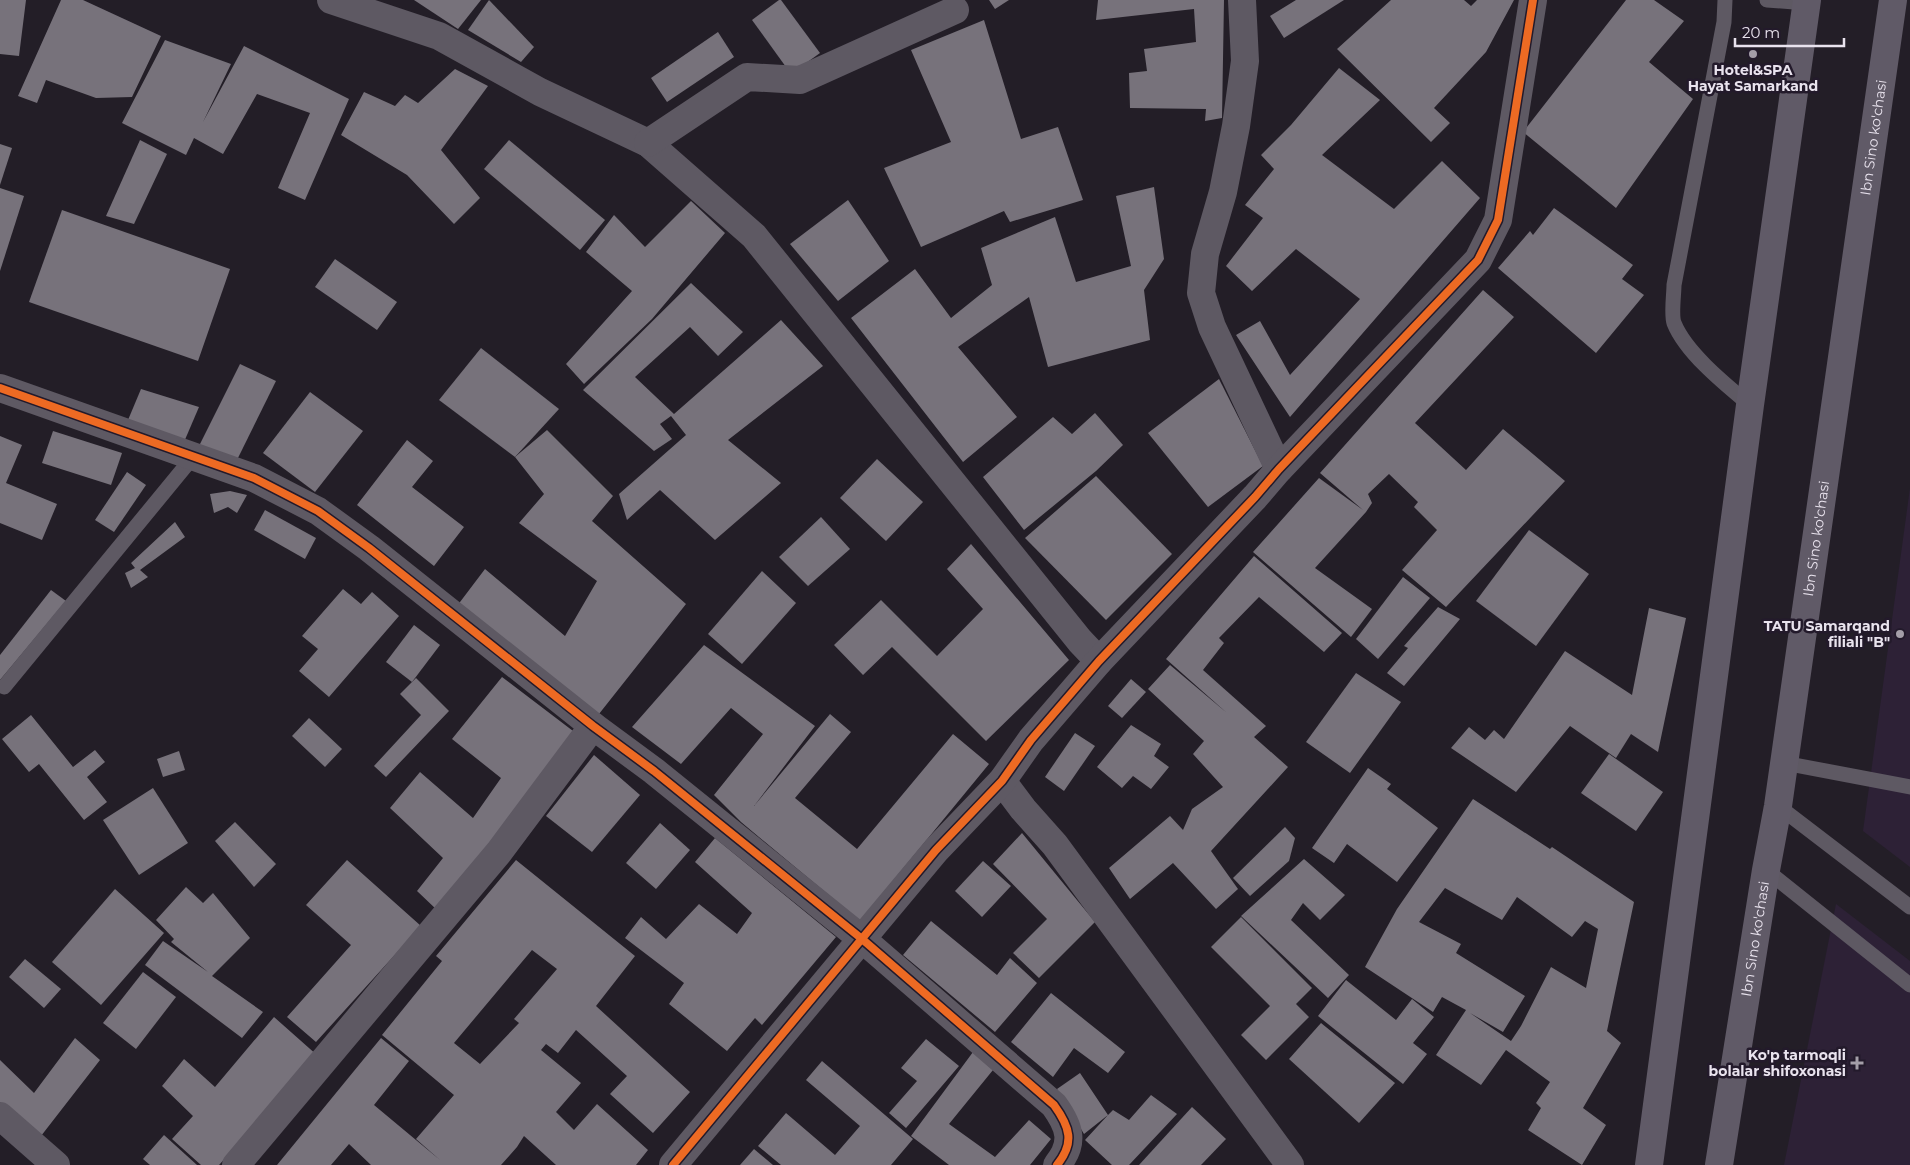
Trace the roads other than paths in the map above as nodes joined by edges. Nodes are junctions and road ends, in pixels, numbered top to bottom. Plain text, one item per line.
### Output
1 (331, 0) edge
2 (1242, 0) edge
3 (1533, 0) edge
4 (1725, 0) edge
5 (1767, 0) edge
6 (1893, 0) edge
7 (1807, 1) edge
8 (361, 5) edge
9 (955, 10) dead end
10 (648, 142) junction
11 (0, 388) edge
12 (1750, 404) junction
13 (193, 457) junction
14 (1279, 469) junction
15 (1099, 661) junction
16 (4, 687) dead end
17 (593, 726) junction
18 (1784, 763) junction
19 (1002, 781) junction
20 (1910, 787) edge
21 (1778, 806) junction
22 (1766, 870) junction
23 (1910, 907) edge
24 (862, 939) junction
25 (1910, 985) edge
26 (0, 1116) edge
27 (56, 1165) edge
28 (236, 1165) edge
29 (673, 1165) edge
30 (1057, 1165) edge
31 (1290, 1165) edge
32 (1649, 1165) edge
33 (1719, 1165) edge

1 - 8 street
2 - 14 street
3 - 14 street
4 - 12 lane
5 - 7 lane
6 - 18 main road, Ibn Sino ko'chasi
7 - 12 main road
8 - 10 street
9 - 10 street
10 - 15 street
11 - 13 street
12 - 32 main road
13 - 16 lane
13 - 17 street
14 - 15 street
15 - 19 street
17 - 24 street
17 - 28 street
18 - 20 lane
18 - 21 main road, Ibn Sino ko'chasi
19 - 24 street
19 - 31 street
21 - 22 main road, Ibn Sino ko'chasi
21 - 23 lane
22 - 25 lane
22 - 33 main road, Ibn Sino ko'chasi
24 - 29 street
24 - 30 street
26 - 27 street

